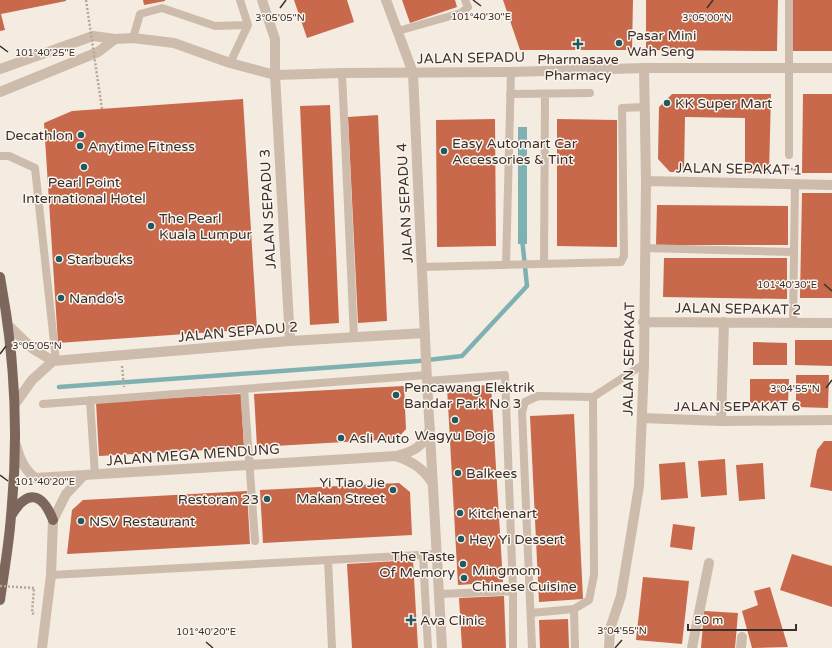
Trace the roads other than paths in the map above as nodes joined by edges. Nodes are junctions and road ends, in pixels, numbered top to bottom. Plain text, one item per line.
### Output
1 (240, 0) edge
2 (262, 0) edge
3 (386, 0) edge
4 (465, 0) edge
5 (789, 0) edge
6 (248, 25) junction
7 (398, 31) junction
8 (133, 38) junction
9 (115, 39) junction
10 (230, 63) junction
11 (2, 66) edge
12 (644, 68) junction
13 (832, 68) edge
14 (789, 69) junction
15 (511, 72) junction
16 (342, 73) junction
17 (413, 73) junction
18 (275, 75) junction
19 (0, 92) edge
20 (590, 93) dead end
21 (510, 94) junction
22 (545, 94) junction
23 (645, 107) junction
24 (789, 155) road end
25 (0, 156) edge
26 (646, 181) junction
27 (795, 184) junction
28 (832, 185) edge
29 (645, 248) junction
30 (794, 252) junction
31 (544, 264) junction
32 (506, 265) junction
33 (422, 267) junction
34 (0, 277) edge
35 (643, 322) junction
36 (724, 322) junction
37 (793, 323) junction
38 (832, 324) edge
39 (9, 326) junction
40 (426, 336) junction
41 (354, 338) junction
42 (290, 341) junction
43 (54, 361) junction
44 (644, 364) junction
45 (427, 375) junction
46 (244, 389) junction
47 (593, 397) junction
48 (90, 400) junction
49 (15, 404) junction
50 (43, 404) dead end
51 (642, 418) junction
52 (832, 420) edge
53 (721, 421) junction
54 (430, 426) junction
55 (15, 441) junction
56 (396, 456) junction
57 (250, 465) junction
58 (95, 475) junction
59 (84, 476) junction
60 (434, 486) junction
61 (11, 516) junction
62 (53, 520) junction
63 (255, 540) dead end
64 (438, 554) junction
65 (423, 555) junction
66 (328, 560) junction
67 (708, 563) dead end
68 (51, 575) junction
69 (513, 591) junction
70 (440, 594) junction
71 (0, 600) edge
72 (574, 609) junction
73 (531, 613) junction
74 (742, 637) dead end
75 (42, 648) edge
76 (332, 648) edge
77 (428, 648) edge
78 (442, 648) edge
79 (513, 648) edge
80 (532, 648) edge
81 (575, 648) edge
82 (609, 648) edge
83 (692, 648) edge
84 (741, 648) edge

1 - 6 lane
2 - 18 street, JALAN SEPADU 3
3 - 7 street, JALAN SEPADU 4
4 - 7 lane
5 - 14 lane
6 - 8 lane
6 - 10 lane
7 - 17 street, JALAN SEPADU 4
8 - 9 street, JALAN SEPADU
8 - 10 street, JALAN SEPADU
9 - 11 street, JALAN SEPADU
9 - 19 street
10 - 18 street, JALAN SEPADU
12 - 14 street, JALAN SEPADU
12 - 15 street, JALAN SEPADU
12 - 23 street, JALAN SEPAKAT
13 - 14 street, JALAN SEPADU
14 - 24 lane
15 - 17 street, JALAN SEPADU
15 - 21 lane
16 - 17 street, JALAN SEPADU
16 - 18 street, JALAN SEPADU
16 - 41 lane
17 - 33 street, JALAN SEPADU 4
18 - 42 street, JALAN SEPADU 3
20 - 22 lane
21 - 22 lane
21 - 32 lane
22 - 31 lane
23 - 26 street, JALAN SEPAKAT
23 - 31 lane
25 - 43 lane
26 - 27 street, JALAN SEPAKAT 1
26 - 29 street, JALAN SEPAKAT
27 - 28 street, JALAN SEPAKAT 1
27 - 30 lane
29 - 30 lane
29 - 35 street, JALAN SEPAKAT
30 - 37 lane
31 - 32 lane
32 - 33 lane
33 - 40 street, JALAN SEPADU 4
34 - 39 main road
35 - 36 street, JALAN SEPAKAT 2
35 - 44 street, JALAN SEPAKAT
36 - 37 street, JALAN SEPAKAT 2
36 - 53 street
37 - 38 street, JALAN SEPAKAT 2
39 - 43 street
39 - 49 main road
40 - 41 street, JALAN SEPADU 2
40 - 45 street, JALAN MEGA MENDUNG
41 - 42 street, JALAN SEPADU 2
42 - 43 street, JALAN SEPADU 2
43 - 49 street
44 - 47 lane
44 - 51 street, JALAN SEPAKAT
45 - 46 lane
45 - 54 street, JALAN MEGA MENDUNG
45 - 69 lane
46 - 48 lane
46 - 57 lane
47 - 72 lane
47 - 73 lane
48 - 50 lane
48 - 58 lane
49 - 55 main road
51 - 53 street, JALAN SEPAKAT 6
51 - 82 street, JALAN SEPAKAT
52 - 53 street, JALAN SEPAKAT 6
54 - 56 street, JALAN MEGA MENDUNG
54 - 60 street, JALAN MEGA MENDUNG
55 - 59 street, JALAN MEGA MENDUNG
55 - 61 main road
56 - 57 street, JALAN MEGA MENDUNG
56 - 60 street, JALAN MEGA MENDUNG
57 - 58 street, JALAN MEGA MENDUNG
57 - 63 lane
58 - 59 street, JALAN MEGA MENDUNG
59 - 62 street
60 - 64 street, JALAN MEGA MENDUNG
61 - 62 main road
61 - 71 main road
62 - 68 street
64 - 65 lane
64 - 70 street, JALAN MEGA MENDUNG
65 - 66 lane
65 - 77 lane
66 - 68 lane
66 - 76 lane
67 - 83 street
68 - 75 street
69 - 70 lane
69 - 79 lane
70 - 78 street, JALAN MEGA MENDUNG
72 - 73 lane
72 - 81 lane
73 - 80 lane
74 - 84 street

